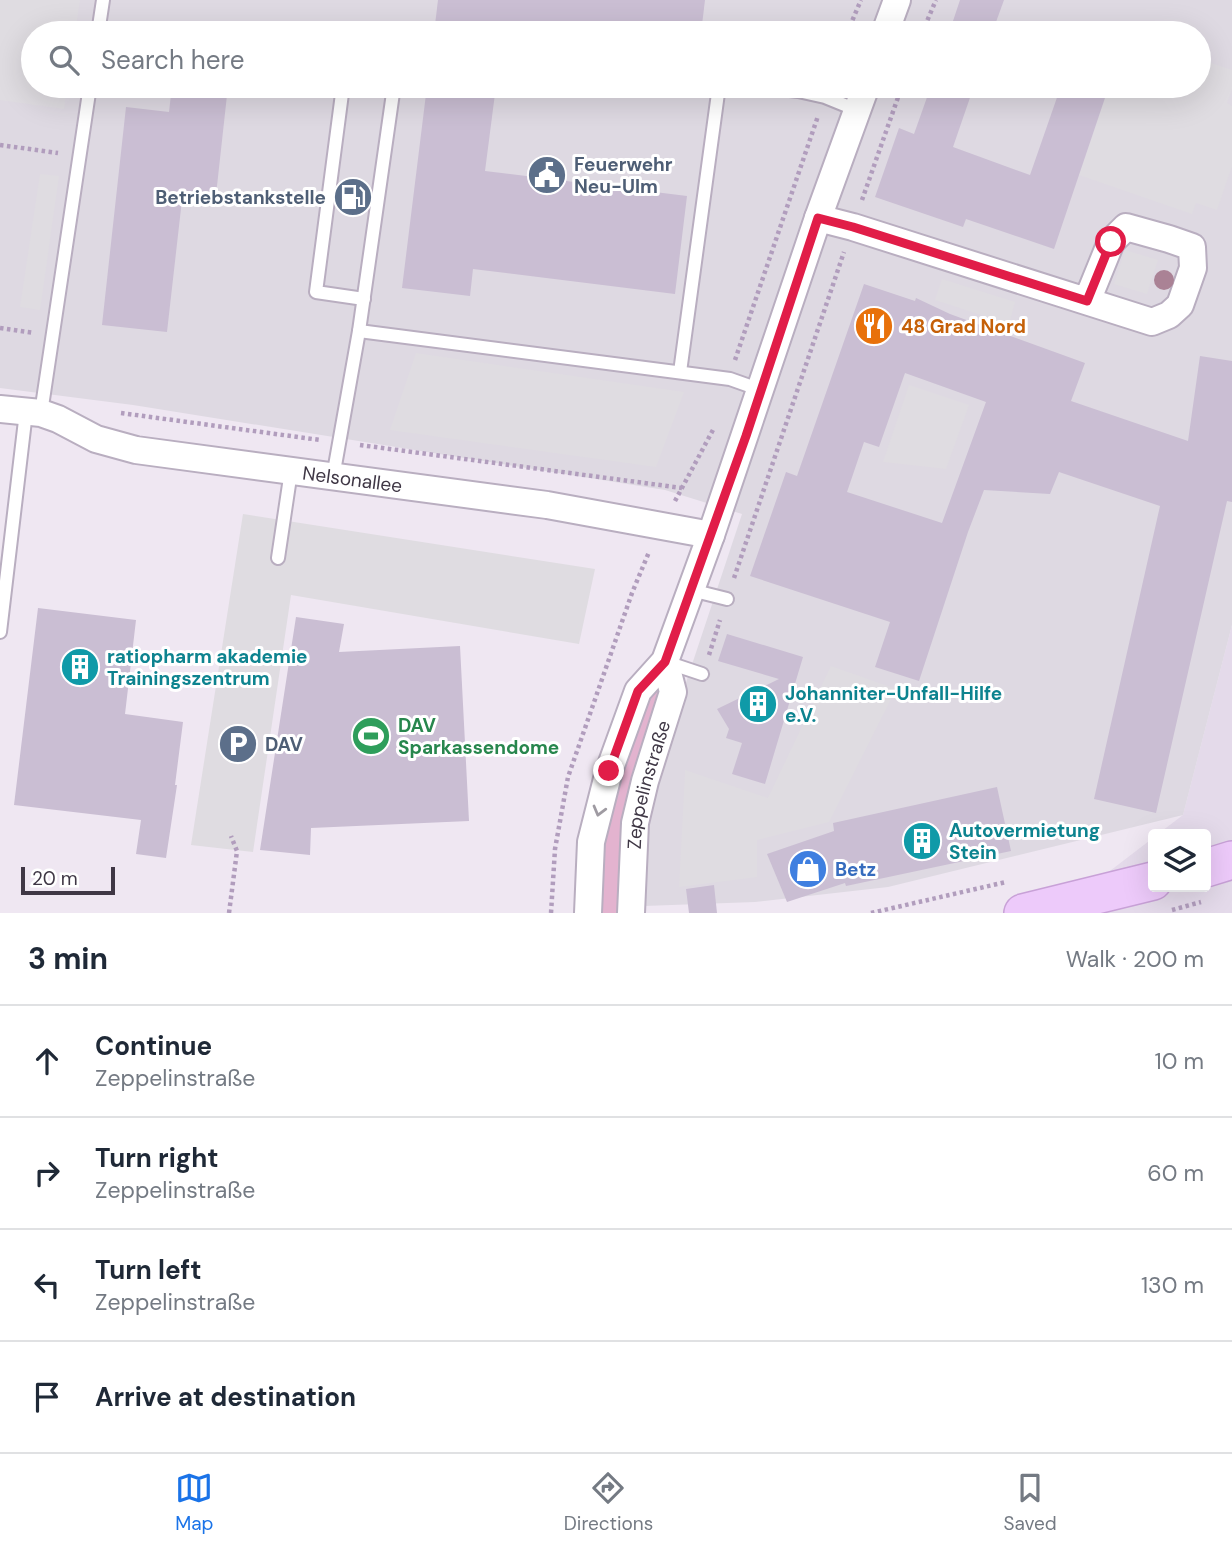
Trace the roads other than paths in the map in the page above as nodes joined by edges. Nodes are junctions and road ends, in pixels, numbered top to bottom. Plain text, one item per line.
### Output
1 (103, 0) edge
2 (897, 0) edge
3 (100, 21) edge
4 (889, 21) edge
5 (88, 98) edge
6 (341, 98) edge
7 (392, 98) edge
8 (717, 98) edge
9 (862, 98) edge
10 (818, 218) junction
11 (364, 299) junction
12 (1087, 301) dead end
13 (359, 331) junction
14 (680, 372) junction
15 (761, 390) junction
16 (22, 411) edge
17 (291, 471) junction
18 (333, 477) junction
19 (711, 535) junction
20 (278, 558) dead end
21 (691, 590) junction
22 (727, 599) road end
23 (0, 632) edge
24 (665, 662) junction
25 (702, 674) road end
26 (1232, 860) edge
27 (1211, 881) edge
28 (1161, 896) edge
29 (588, 913) edge
30 (631, 913) edge
31 (1023, 913) edge

1 - 3 lane
2 - 4 street
5 - 16 lane
6 - 11 lane
7 - 11 lane
8 - 14 lane
9 - 10 street, Zeppelinstraße
10 - 12 street
10 - 15 street, Zeppelinstraße
11 - 13 lane
13 - 14 lane
13 - 18 lane
14 - 15 lane
15 - 19 street, Zeppelinstraße
16 - 17 street, Nelsonallee
16 - 23 lane
17 - 18 street, Nelsonallee
17 - 20 lane
18 - 19 street, Nelsonallee
19 - 21 street, Zeppelinstraße
21 - 22 lane
21 - 24 street, Zeppelinstraße
24 - 25 lane
24 -> 29 street, Zeppelinstraße
24 - 30 street, Zeppelinstraße
26 - 27 main road
28 - 31 main road

